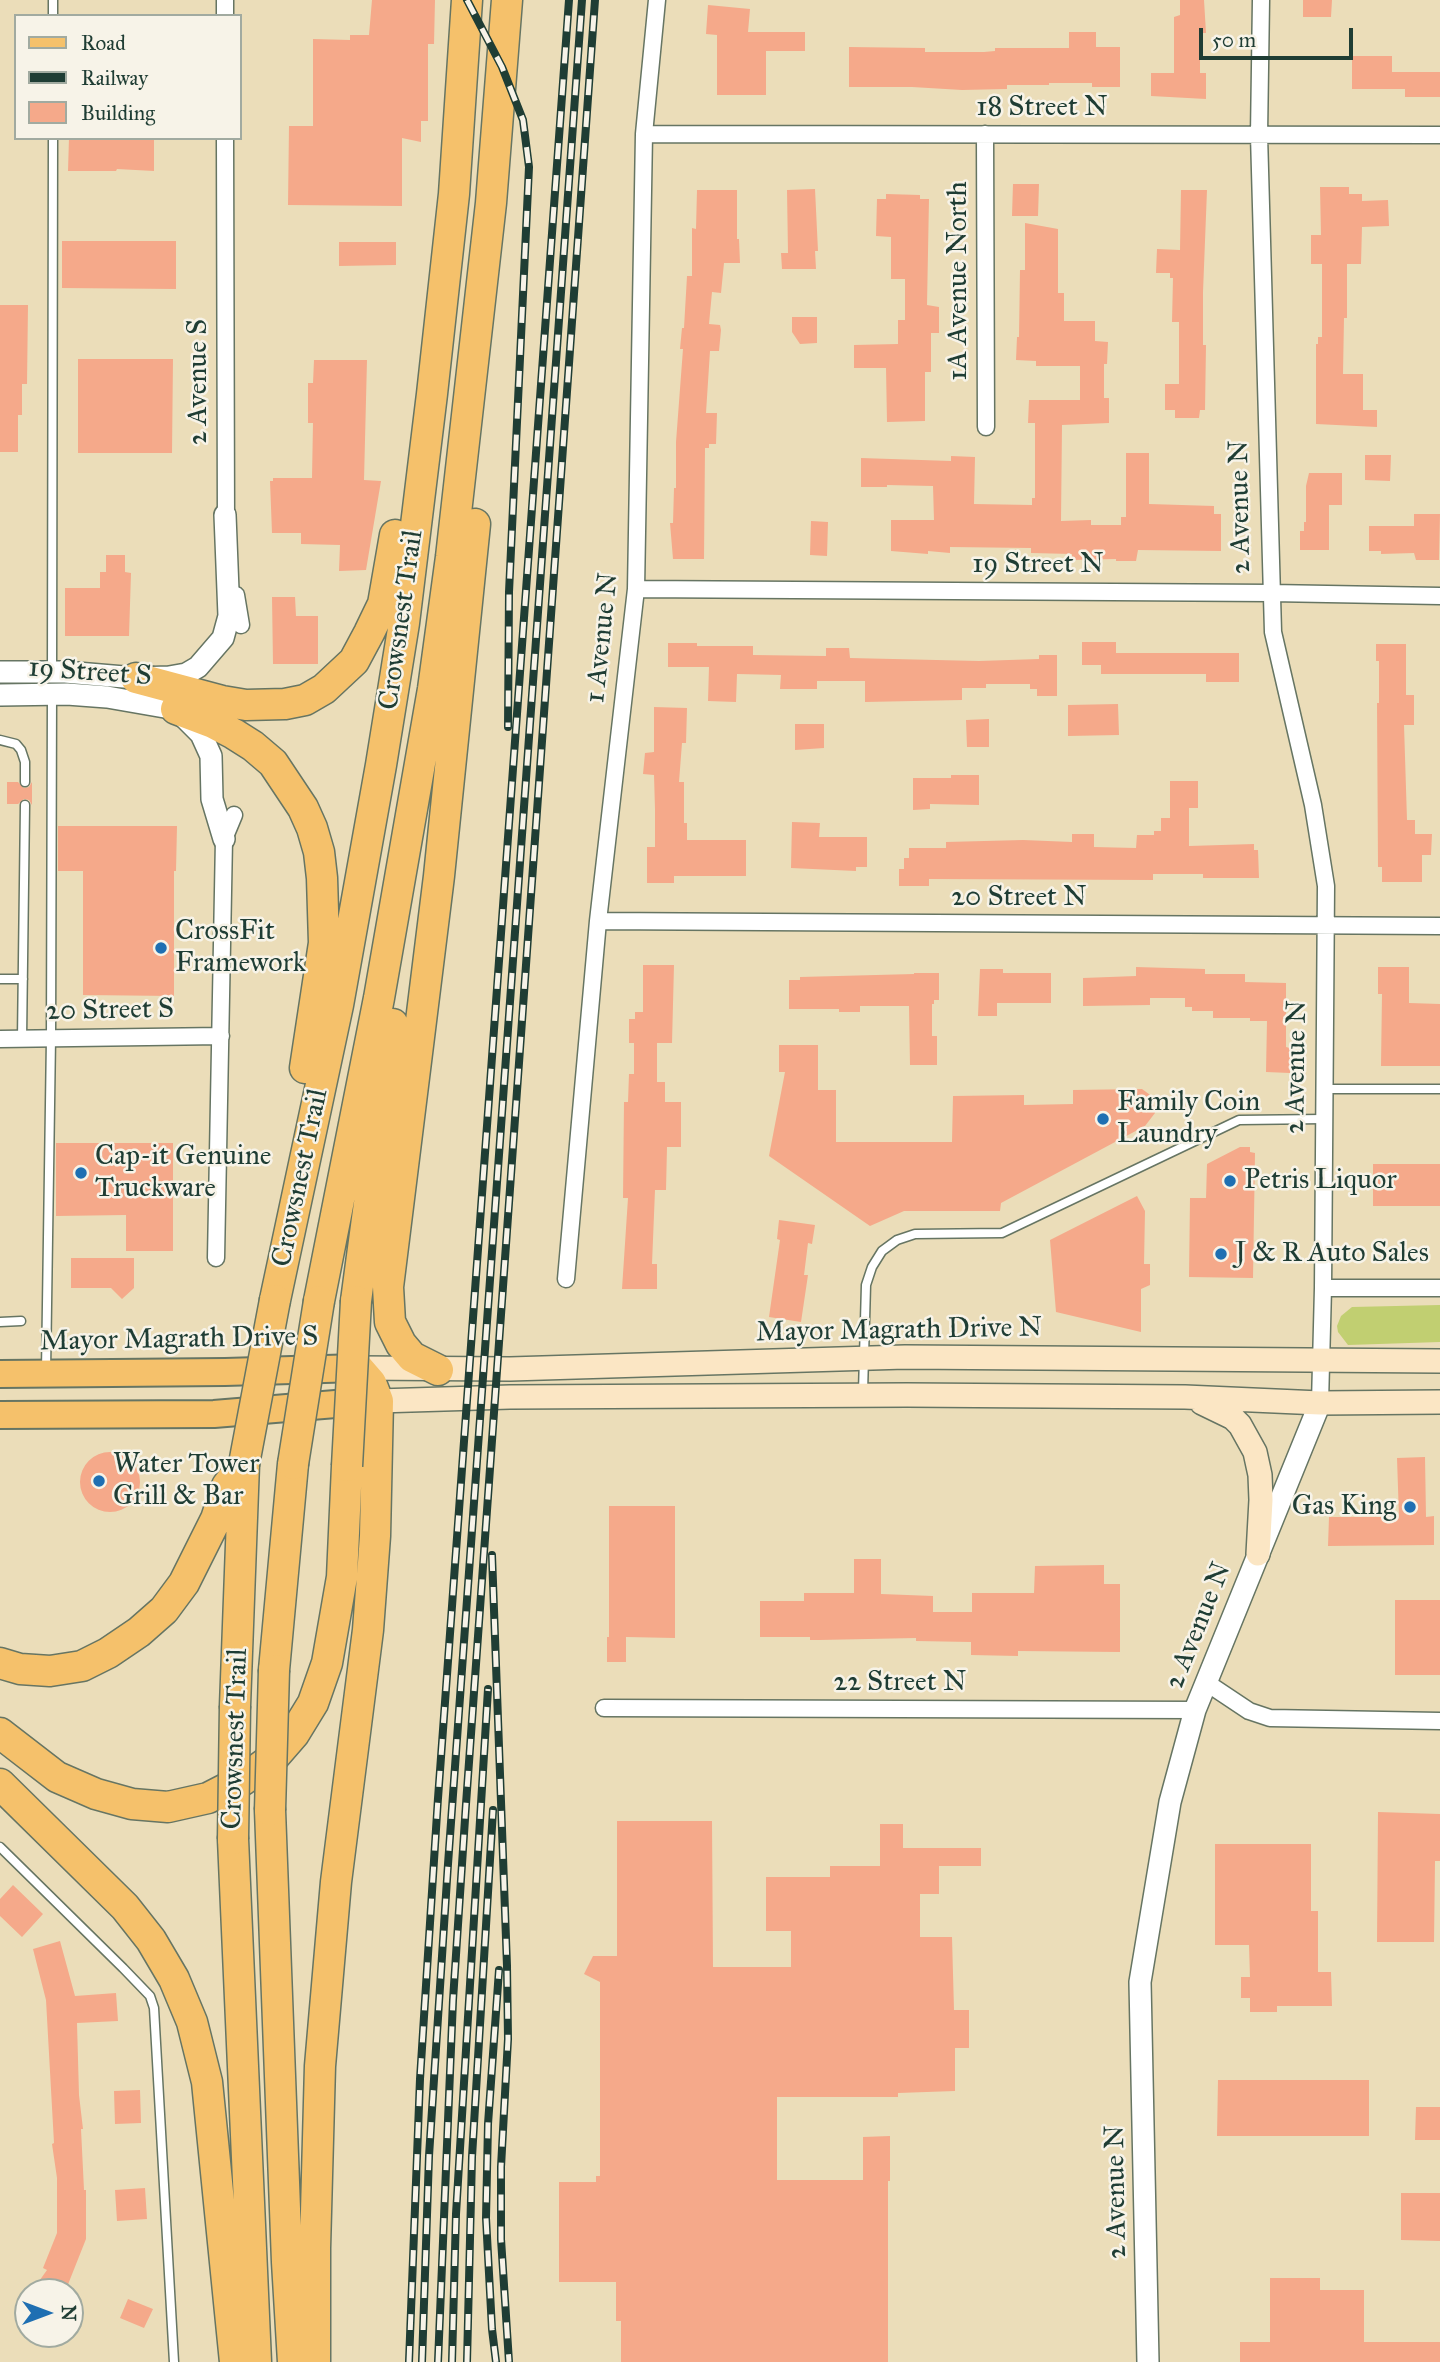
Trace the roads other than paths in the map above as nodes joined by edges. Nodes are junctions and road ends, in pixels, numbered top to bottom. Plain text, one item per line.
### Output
1 (467, 0) edge
2 (507, 0) edge
3 (657, 0) edge
4 (1261, 0) edge
5 (644, 134) junction
6 (985, 134) junction
7 (1259, 135) junction
8 (1440, 135) edge
9 (53, 140) edge
10 (225, 140) edge
11 (453, 194) junction
12 (491, 203) junction
13 (986, 427) dead end
14 (225, 515) junction
15 (636, 589) junction
16 (1271, 593) junction
17 (1440, 596) edge
18 (241, 625) dead end
19 (0, 672) edge
20 (52, 672) junction
21 (136, 678) junction
22 (433, 689) junction
23 (52, 694) junction
24 (0, 695) edge
25 (176, 709) junction
26 (0, 740) edge
27 (25, 782) dead end
28 (25, 804) dead end
29 (234, 815) dead end
30 (224, 839) junction
31 (598, 921) junction
32 (1328, 926) junction
33 (1440, 926) edge
34 (0, 979) edge
35 (23, 979) junction
36 (221, 1036) junction
37 (51, 1038) junction
38 (0, 1039) edge
39 (22, 1039) junction
40 (1324, 1089) junction
41 (1440, 1089) edge
42 (1324, 1119) junction
43 (216, 1258) dead end
44 (281, 1271) junction
45 (566, 1279) dead end
46 (1323, 1288) junction
47 (1440, 1288) edge
48 (21, 1321) dead end
49 (0, 1322) edge
50 (864, 1358) junction
51 (1320, 1362) junction
52 (1440, 1362) edge
53 (358, 1368) junction
54 (438, 1370) junction
55 (0, 1374) edge
56 (46, 1374) junction
57 (863, 1395) junction
58 (1185, 1397) junction
59 (378, 1401) junction
60 (1440, 1402) edge
61 (1320, 1403) junction
62 (0, 1415) edge
63 (244, 1464) junction
64 (1258, 1554) junction
65 (0, 1663) edge
66 (1207, 1683) junction
67 (604, 1709) dead end
68 (1195, 1710) junction
69 (1440, 1721) edge
70 (0, 1733) edge
71 (0, 1784) edge
72 (0, 1846) edge
73 (174, 2362) edge
74 (235, 2362) edge
75 (256, 2362) edge
76 (293, 2362) edge
77 (315, 2362) edge
78 (1148, 2362) edge

1 - 11 highway, Crowsnest Trail
2 - 12 highway, Crowsnest Trail
3 - 5 street, 1 Avenue N
4 - 7 street, 2 Avenue N
5 - 6 street, 18 Street N
5 - 15 street, 1 Avenue N
6 - 7 street, 18 Street N
6 - 13 street, 1A Avenue North
7 - 8 street, 18 Street N
7 - 16 street, 2 Avenue N
9 - 20 lane
10 - 14 street, 2 Avenue S
11 - 21 highway
11 - 44 highway, Crowsnest Trail
12 - 22 highway, Crowsnest Trail
12 - 54 highway
14 - 18 street, 2 Avenue S
14 - 21 street, 19 Street S
15 - 16 street, 19 Street N
15 - 31 street, 1 Avenue N
16 - 17 street, 19 Street N
16 - 32 street, 2 Avenue N
19 - 20 street, 19 Street S
20 - 21 street, 19 Street S
20 - 23 lane
22 - 70 highway, bridge
22 - 76 highway, Crowsnest Trail, bridge
23 - 24 street, 19 Street S
23 - 25 street, 19 Street S
23 - 37 lane
25 - 30 street
25 - 44 highway
26 - 27 lane
28 - 35 lane
29 - 30 street
30 - 36 street
31 - 32 street, 20 Street N
31 - 45 street, 1 Avenue N
32 - 33 street, 20 Street N
32 - 40 street, 2 Avenue N
34 - 35 lane
35 - 39 lane
36 - 37 street, 20 Street S
36 - 43 street
37 - 39 street, 20 Street S
37 - 56 lane
38 - 39 street, 20 Street S
40 - 41 lane
40 - 42 street, 2 Avenue N
42 - 46 street, 2 Avenue N
42 - 50 lane
44 - 63 highway, Crowsnest Trail, bridge
46 - 47 street
46 - 51 street, 2 Avenue N
48 - 49 lane
50 - 51 main road, Mayor Magrath Drive N
50 - 54 main road, Mayor Magrath Drive N
50 - 57 lane
51 - 52 main road, Mayor Magrath Drive N
51 - 61 street, 2 Avenue N
53 - 54 main road, Mayor Magrath Drive N
53 - 56 main road, Mayor Magrath Drive S
53 - 59 highway
55 - 56 main road, Mayor Magrath Drive S
57 - 58 main road
57 - 59 main road
58 - 61 main road
58 - 64 main road
59 - 62 main road
59 - 77 highway
60 - 61 main road
61 - 64 street, 2 Avenue N
63 - 65 highway
63 - 75 highway, Crowsnest Trail, bridge
64 - 66 street, 2 Avenue N
66 - 68 street, 2 Avenue N
66 - 69 street
67 - 68 street, 22 Street N
68 - 78 street, 2 Avenue N
71 - 74 highway
72 - 73 lane

